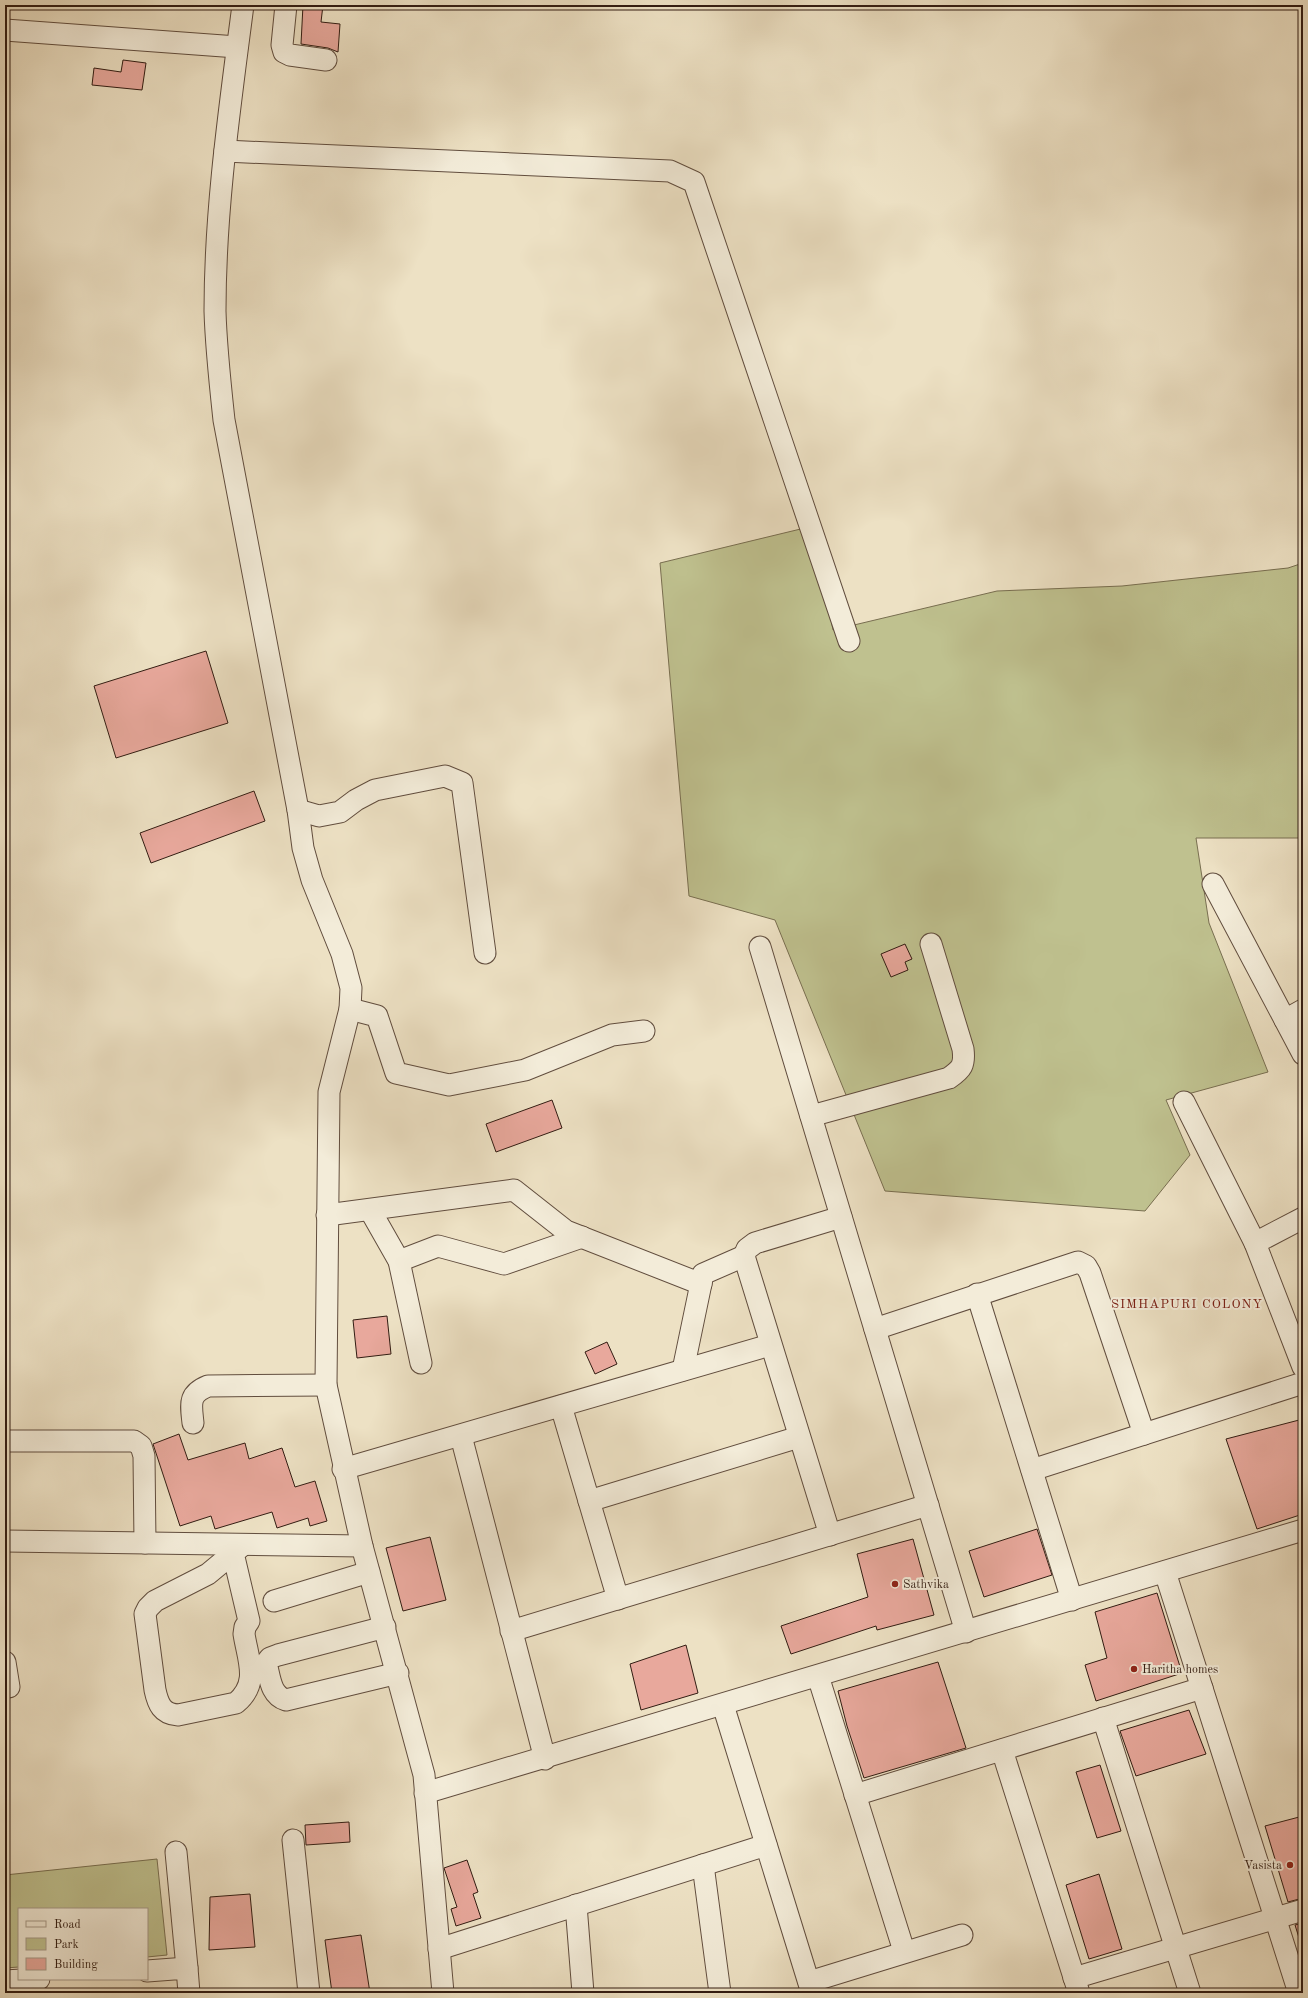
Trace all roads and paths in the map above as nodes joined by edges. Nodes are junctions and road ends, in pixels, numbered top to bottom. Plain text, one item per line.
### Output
1 (243, 5) edge
2 (286, 5) edge
3 (5, 30) edge
4 (237, 46) junction
5 (326, 60) dead end
6 (225, 151) junction
7 (849, 641) dead end
8 (298, 810) junction
9 (1213, 884) dead end
10 (931, 944) dead end
11 (760, 947) dead end
12 (485, 953) dead end
13 (350, 1009) junction
14 (1303, 1010) edge
15 (1285, 1020) junction
16 (644, 1031) dead end
17 (1303, 1054) edge
18 (1184, 1102) dead end
19 (811, 1116) junction
20 (370, 1210) junction
21 (327, 1215) junction
22 (841, 1217) junction
23 (1303, 1218) edge
24 (582, 1237) junction
25 (1255, 1242) junction
26 (744, 1256) junction
27 (399, 1261) junction
28 (701, 1284) junction
29 (977, 1294) junction
30 (875, 1329) junction
31 (770, 1345) junction
32 (422, 1363) dead end
33 (1303, 1367) edge
34 (683, 1370) junction
35 (1303, 1384) edge
36 (326, 1385) junction
37 (561, 1406) junction
38 (193, 1423) dead end
39 (1144, 1434) junction
40 (460, 1436) junction
41 (799, 1437) junction
42 (5, 1441) edge
43 (343, 1469) junction
44 (1032, 1470) junction
45 (589, 1501) junction
46 (928, 1505) junction
47 (1303, 1530) edge
48 (830, 1535) junction
49 (5, 1542) edge
50 (145, 1543) junction
51 (362, 1546) junction
52 (238, 1549) junction
53 (369, 1572) junction
54 (1165, 1572) junction
55 (618, 1598) junction
56 (274, 1600) dead end
57 (1072, 1600) junction
58 (385, 1627) junction
59 (511, 1631) junction
60 (966, 1632) junction
61 (5, 1662) edge
62 (398, 1673) junction
63 (818, 1676) junction
64 (9, 1687) dead end
65 (1202, 1688) junction
66 (723, 1705) junction
67 (1103, 1718) junction
68 (1002, 1750) junction
69 (545, 1759) junction
70 (425, 1793) junction
71 (856, 1795) junction
72 (293, 1840) dead end
73 (766, 1845) junction
74 (176, 1852) dead end
75 (703, 1865) junction
76 (576, 1905) junction
77 (1303, 1910) edge
78 (1275, 1918) junction
79 (962, 1935) dead end
80 (1175, 1948) junction
81 (439, 1949) junction
82 (904, 1951) junction
83 (186, 1968) junction
84 (148, 1971) edge
85 (28, 1980) edge
86 (5, 1982) edge
87 (1077, 1986) edge
88 (810, 1987) edge
89 (188, 1993) edge
90 (308, 1993) edge
91 (443, 1993) edge
92 (583, 1993) edge
93 (720, 1993) edge
94 (1190, 1993) edge
95 (1299, 1993) edge

1 - 4 street
2 - 5 street
3 - 4 street
4 - 6 street
6 - 7 street
6 - 8 street
8 - 12 street
8 - 13 street
9 - 15 street
10 - 19 street
11 - 19 street
13 - 16 street
13 - 21 street
14 - 15 street
15 - 17 street
18 - 25 street
19 - 22 street
20 - 21 street
20 - 24 street
20 - 27 street
21 - 36 street
22 - 26 street
22 - 30 street
23 - 25 street
24 - 27 street
24 - 28 street
25 - 33 street
26 - 28 street
26 - 31 street
27 - 32 street
28 - 34 street
29 - 30 street
29 - 39 street
29 - 44 street
30 - 46 street
31 - 34 street
31 - 41 street
34 - 37 street
35 - 39 street
36 - 38 street
36 - 43 street
37 - 40 street
37 - 45 street
39 - 44 street
40 - 43 street
40 - 59 street
41 - 45 street
41 - 48 street
42 - 50 street
43 - 51 street
44 - 57 street
45 - 55 street
46 - 48 street
46 - 60 street
47 - 54 street
48 - 55 street
49 - 50 street
50 - 52 street
51 - 52 street
51 - 53 street
52 - 52 street
53 - 56 street
53 - 58 street
54 - 57 street
54 - 65 street
55 - 59 street
57 - 60 street
58 - 62 street
58 - 62 street
59 - 69 street
60 - 63 street
61 - 64 street
62 - 70 street
63 - 66 street
63 - 71 street
65 - 67 street
65 - 78 street
66 - 69 street
66 - 73 street
67 - 68 street
67 - 80 street
68 - 71 street
68 - 87 street
69 - 70 street
70 - 81 street
71 - 82 street
72 - 90 street
73 - 75 street
73 - 88 street
74 - 83 street
75 - 76 street
75 - 93 street
76 - 81 street
76 - 92 street
77 - 78 street
78 - 80 street
78 - 95 street
79 - 82 street
80 - 87 street
80 - 94 street
81 - 91 street
82 - 88 street
83 - 84 street
83 - 89 street
85 - 86 street

